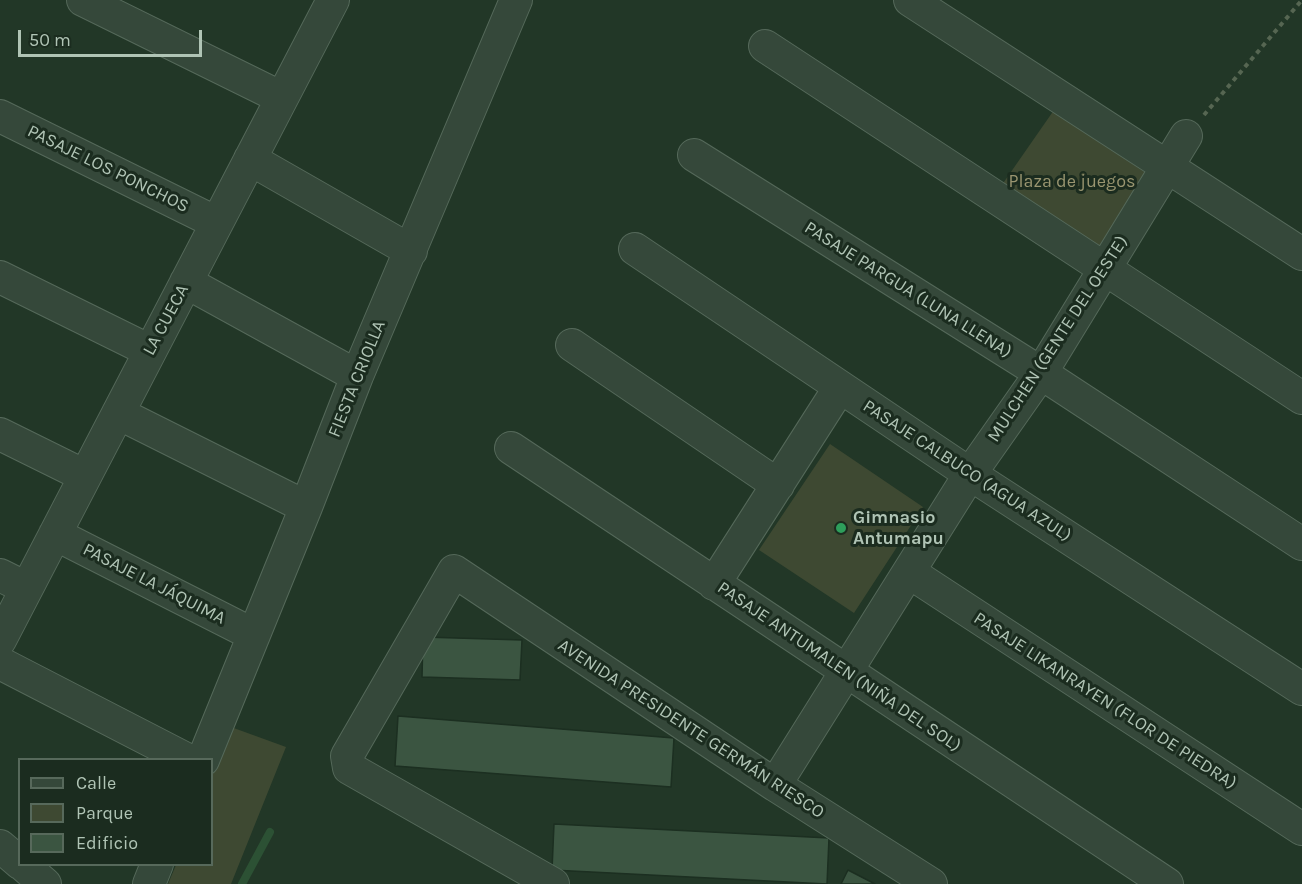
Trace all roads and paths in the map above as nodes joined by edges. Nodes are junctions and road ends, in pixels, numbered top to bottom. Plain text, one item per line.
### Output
1 (83, 0) edge
2 (333, 0) edge
3 (516, 0) edge
4 (910, 0) edge
5 (1302, 0) edge
6 (765, 46) dead end
7 (282, 98) junction
8 (0, 116) edge
9 (1186, 136) joint
10 (694, 155) dead end
11 (250, 159) junction
12 (1166, 166) junction
13 (217, 222) junction
14 (635, 249) dead end
15 (411, 251) junction
16 (1302, 254) edge
17 (1105, 269) junction
18 (0, 277) edge
19 (186, 282) junction
20 (572, 345) dead end
21 (150, 351) junction
22 (1041, 373) junction
23 (357, 376) junction
24 (840, 387) junction
25 (1302, 398) edge
26 (118, 413) junction
27 (0, 434) edge
28 (511, 448) dead end
29 (970, 474) junction
30 (85, 476) junction
31 (778, 485) junction
32 (306, 507) junction
33 (55, 534) junction
34 (1302, 544) edge
35 (909, 572) junction
36 (13, 582) edge
37 (714, 584) junction
38 (254, 635) junction
39 (0, 640) edge
40 (0, 663) edge
41 (845, 672) junction
42 (1302, 689) edge
43 (186, 758) edge
44 (202, 758) edge
45 (775, 785) junction
46 (1302, 830) edge
47 (0, 846) edge
48 (18, 861) edge
49 (23, 866) edge
50 (156, 866) edge
51 (45, 884) edge
52 (149, 884) edge
53 (553, 884) edge
54 (931, 884) edge
55 (1167, 884) edge

1 - 7 street
2 - 7 street, LA CUECA
3 - 15 street, FIESTA CRIOLLA
4 - 12 street
5 - 9 path
6 - 17 street
7 - 11 street, LA CUECA
8 - 13 street, PASAJE LOS PONCHOS
9 - 12 street, MULCHEN (GENTE DEL OESTE)
10 - 22 street, PASAJE PARGUA (LUNA LLENA)
11 - 13 street, LA CUECA
11 - 15 street
12 - 16 street
12 - 17 street, MULCHEN (GENTE DEL OESTE)
13 - 19 street, LA CUECA
14 - 24 street, PASAJE CALBUCO (AGUA AZUL)
15 - 23 street, FIESTA CRIOLLA
17 - 22 street, MULCHEN (GENTE DEL OESTE)
17 - 25 street
18 - 21 street
19 - 21 street, LA CUECA
19 - 23 street
20 - 31 street
21 - 26 street, LA CUECA
22 - 29 street, MULCHEN (GENTE DEL OESTE)
22 - 34 street, PASAJE PARGUA (LUNA LLENA)
23 - 32 street, FIESTA CRIOLLA
24 - 29 street, PASAJE CALBUCO (AGUA AZUL)
24 - 31 street
26 - 30 street, LA CUECA
26 - 32 street
27 - 30 street
28 - 37 street, PASAJE ANTUMALEN (NIÑA DEL SOL)
29 - 35 street, MULCHEN (GENTE DEL OESTE)
29 - 42 street, PASAJE CALBUCO (AGUA AZUL)
30 - 33 street, LA CUECA
31 - 37 street
32 - 38 street, FIESTA CRIOLLA
33 - 36 street, LA CUECA
33 - 38 street, PASAJE LA JÁQUIMA
35 - 41 street, MULCHEN (GENTE DEL OESTE)
35 - 46 street, PASAJE LIKANRAYEN (FLOR DE PIEDRA)
36 - 39 street, LA CUECA
37 - 41 street, PASAJE ANTUMALEN (NIÑA DEL SOL)
38 - 44 street, FIESTA CRIOLLA
40 - 43 street
41 - 45 street, MULCHEN (GENTE DEL OESTE)
41 - 55 street, PASAJE ANTUMALEN (NIÑA DEL SOL)
45 - 53 street, AVENIDA PRESIDENTE GERMÁN RIESCO
45 - 54 street, AVENIDA PRESIDENTE GERMÁN RIESCO
47 - 48 street
49 - 51 street
50 - 52 street

